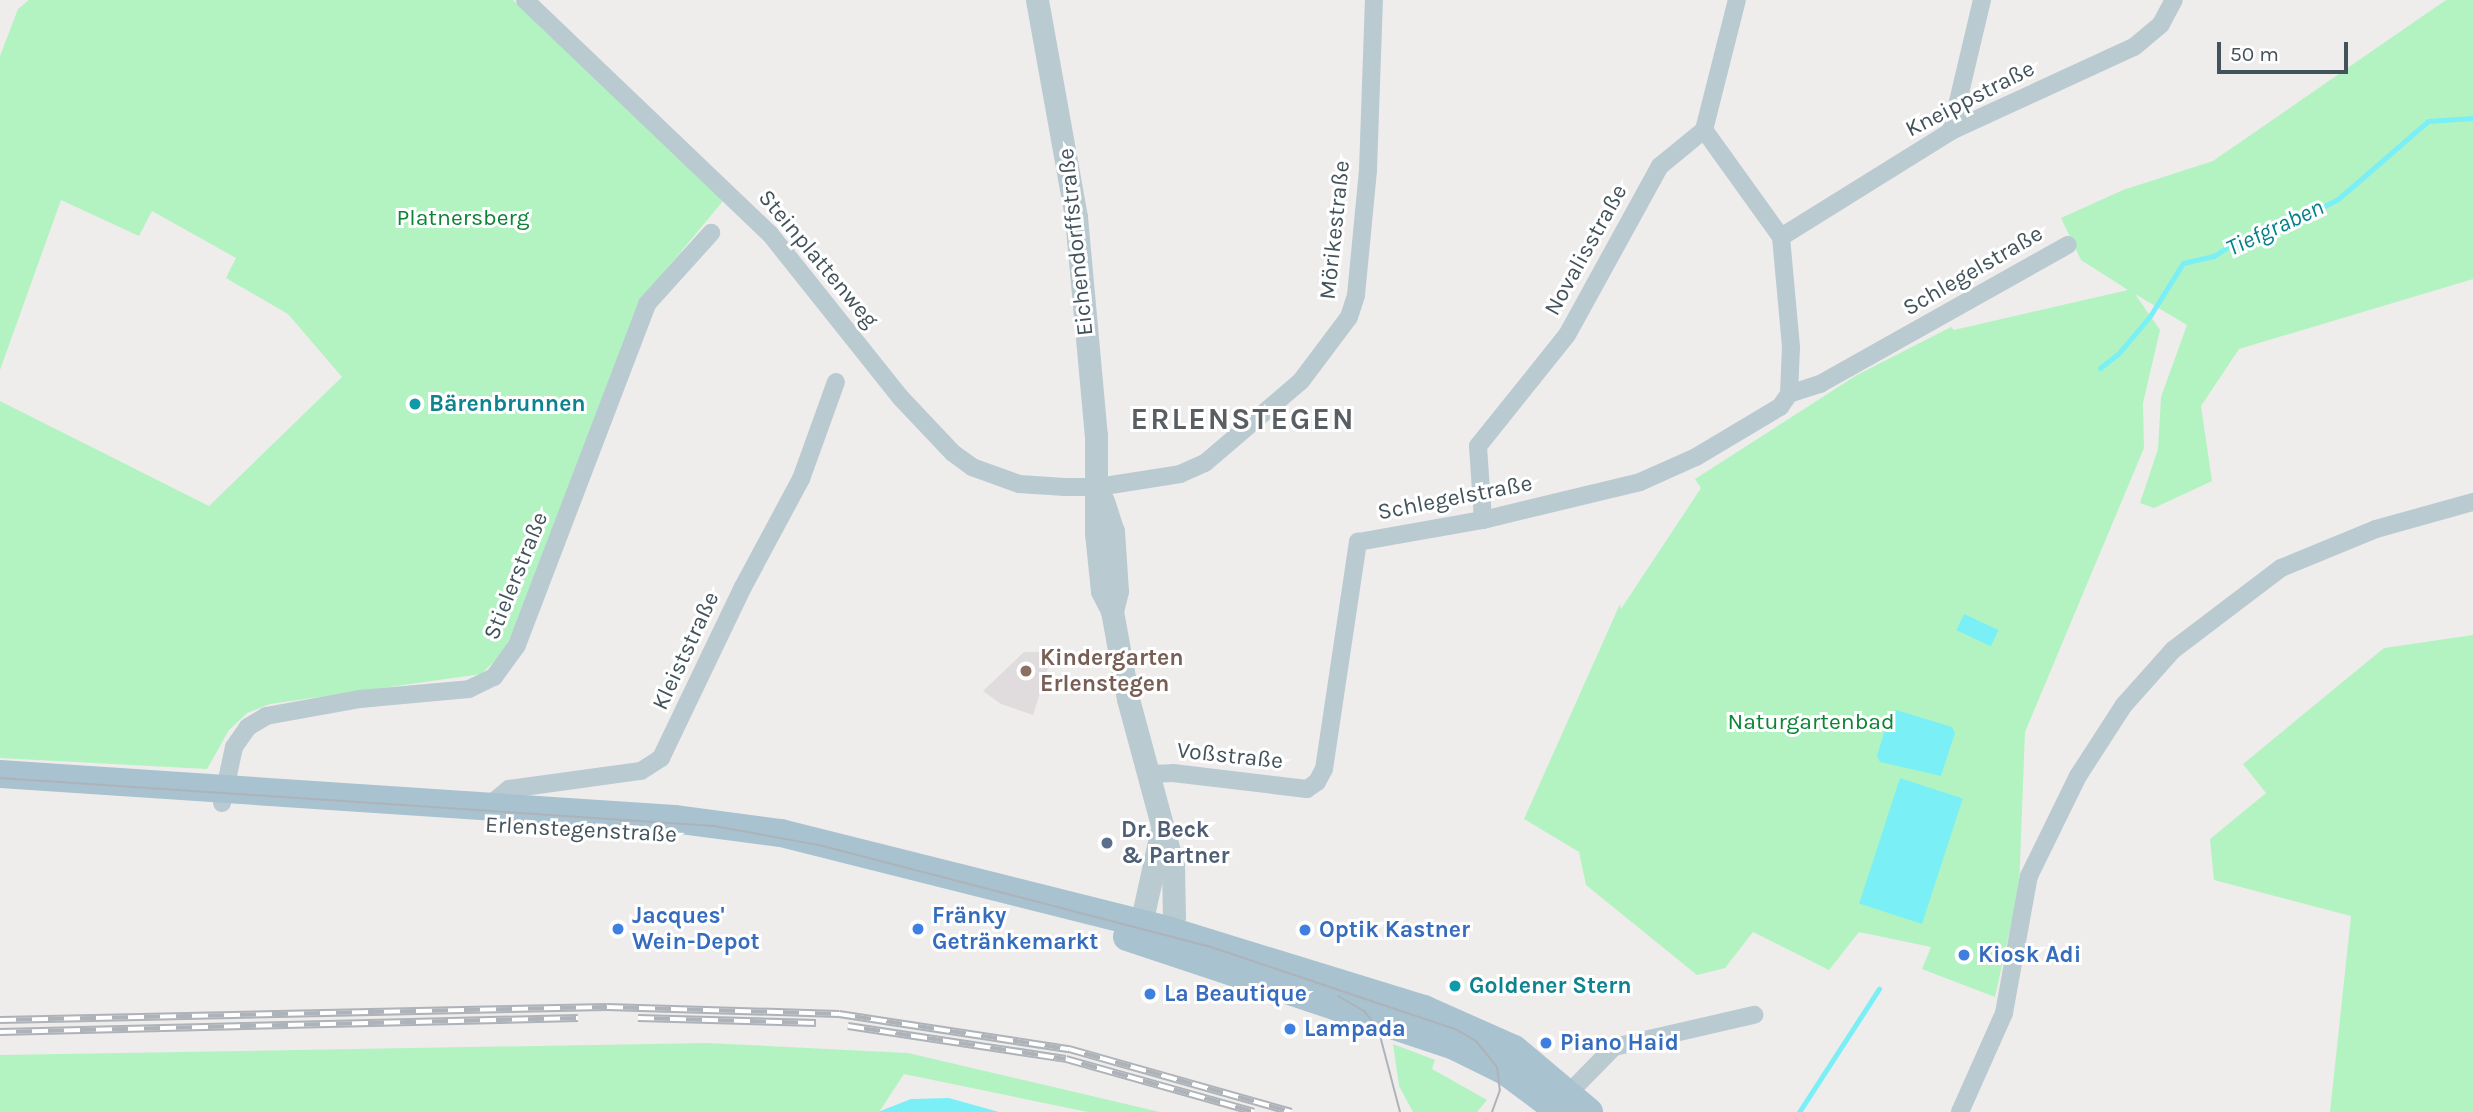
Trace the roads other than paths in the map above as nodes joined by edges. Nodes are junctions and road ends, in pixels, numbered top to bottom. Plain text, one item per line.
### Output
1 (525, 0) edge
2 (1037, 0) edge
3 (1374, 0) edge
4 (1737, 0) edge
5 (1982, 0) edge
6 (2174, 0) edge
7 (1704, 130) junction
8 (1951, 131) junction
9 (711, 233) dead end
10 (1781, 237) junction
11 (2068, 245) dead end
12 (836, 382) dead end
13 (1789, 394) junction
14 (1098, 487) junction
15 (2473, 502) edge
16 (1483, 520) junction
17 (0, 774) edge
18 (1148, 775) junction
19 (1307, 789) joint
20 (0, 790) edge
21 (223, 795) junction
22 (494, 818) junction
23 (1153, 933) junction
24 (1754, 1015) dead end
25 (1561, 1104) edge
26 (1589, 1112) edge
27 (1960, 1112) edge

1 - 14 street, Steinplattenweg
2 - 14 street, Eichendorffstraße
3 - 14 street, Mörikestraße
4 - 7 street
5 - 8 street
6 - 8 street, Kneippstraße
7 - 10 street
7 - 16 street, Novalisstraße
8 - 10 street, Kneippstraße
9 - 21 street, Stielerstraße
10 - 13 street
11 - 13 street, Schlegelstraße
12 - 22 street, Kleiststraße
13 - 16 street, Schlegelstraße
14 - 18 street, Eichendorffstraße
15 - 27 street
16 - 19 street, Schlegelstraße
17 - 21 main road, Erlenstegenstraße
18 - 19 street, Voßstraße
18 - 23 street, Eichendorffstraße
20 - 21 main road, Erlenstegenstraße
21 - 22 main road, Erlenstegenstraße
22 - 23 main road, Erlenstegenstraße
23 - 25 main road, Erlenstegenstraße
24 - 25 street
25 - 26 main road, Erlenstegenstraße

